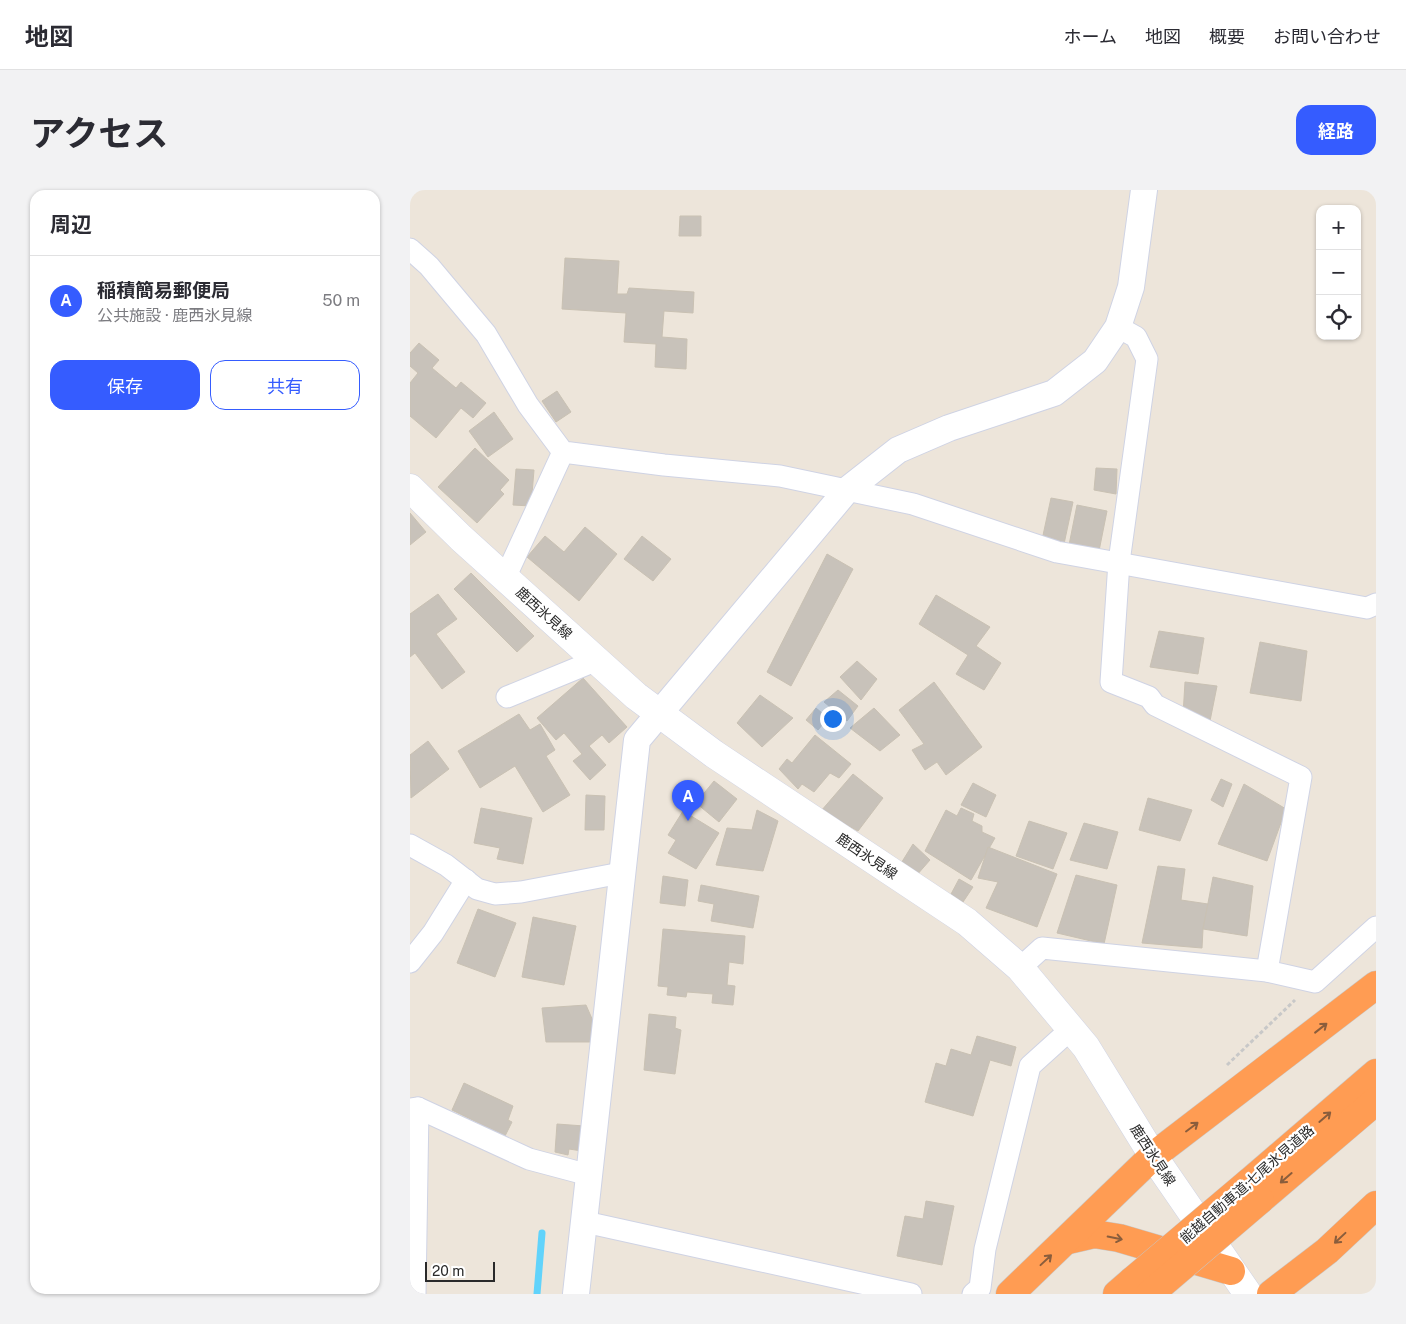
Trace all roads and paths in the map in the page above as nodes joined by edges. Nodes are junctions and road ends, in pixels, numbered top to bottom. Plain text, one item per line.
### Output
1 (1144, 190) edge
2 (410, 249) edge
3 (1118, 327) junction
4 (563, 452) junction
5 (410, 488) edge
6 (847, 490) junction
7 (1119, 562) junction
8 (505, 578) junction
9 (1376, 604) edge
10 (597, 660) junction
11 (507, 697) dead end
12 (661, 713) junction
13 (410, 845) edge
14 (621, 873) junction
15 (466, 880) junction
16 (1376, 927) edge
17 (410, 962) edge
18 (1020, 968) junction
19 (1267, 971) junction
20 (1376, 985) edge
21 (1071, 1029) junction
22 (1376, 1072) edge
23 (1376, 1101) edge
24 (414, 1108) edge
25 (1153, 1156) junction
26 (589, 1176) junction
27 (1254, 1192) junction
28 (1376, 1205) edge
29 (585, 1222) junction
30 (1068, 1240) junction
31 (1232, 1272) junction
32 (1133, 1290) edge
33 (415, 1294) edge
34 (576, 1294) edge
35 (911, 1294) edge
36 (973, 1294) edge
37 (1010, 1294) edge
38 (1248, 1294) edge
39 (1271, 1294) edge

1 - 3 street
2 - 4 street
3 - 6 street
3 - 7 street
4 - 6 street
4 - 8 street
5 - 8 main road, 鹿西氷見線
6 - 7 street
6 - 12 street
7 - 9 street
7 - 19 street
8 - 10 main road, 鹿西氷見線
10 - 11 street
10 - 12 main road, 鹿西氷見線
12 - 14 street
12 - 18 main road, 鹿西氷見線
13 - 15 street
14 - 15 street
14 - 26 street
15 - 17 street
16 - 19 street
18 - 19 street
18 - 21 main road, 鹿西氷見線
25 -> 20 highway
21 - 25 main road, 鹿西氷見線
21 - 36 street
27 -> 22 highway, 能越自動車道;七尾氷見道路
23 -> 27 highway, 能越自動車道;七尾氷見道路
24 - 26 street
24 - 33 street
25 - 30 highway
25 - 31 main road, 鹿西氷見線
26 - 29 street
27 - 32 highway, 能越自動車道;七尾氷見道路, bridge
28 -> 39 highway
29 - 34 street
29 - 35 street
30 -> 31 highway
37 -> 30 highway
31 - 38 main road, 鹿西氷見線

